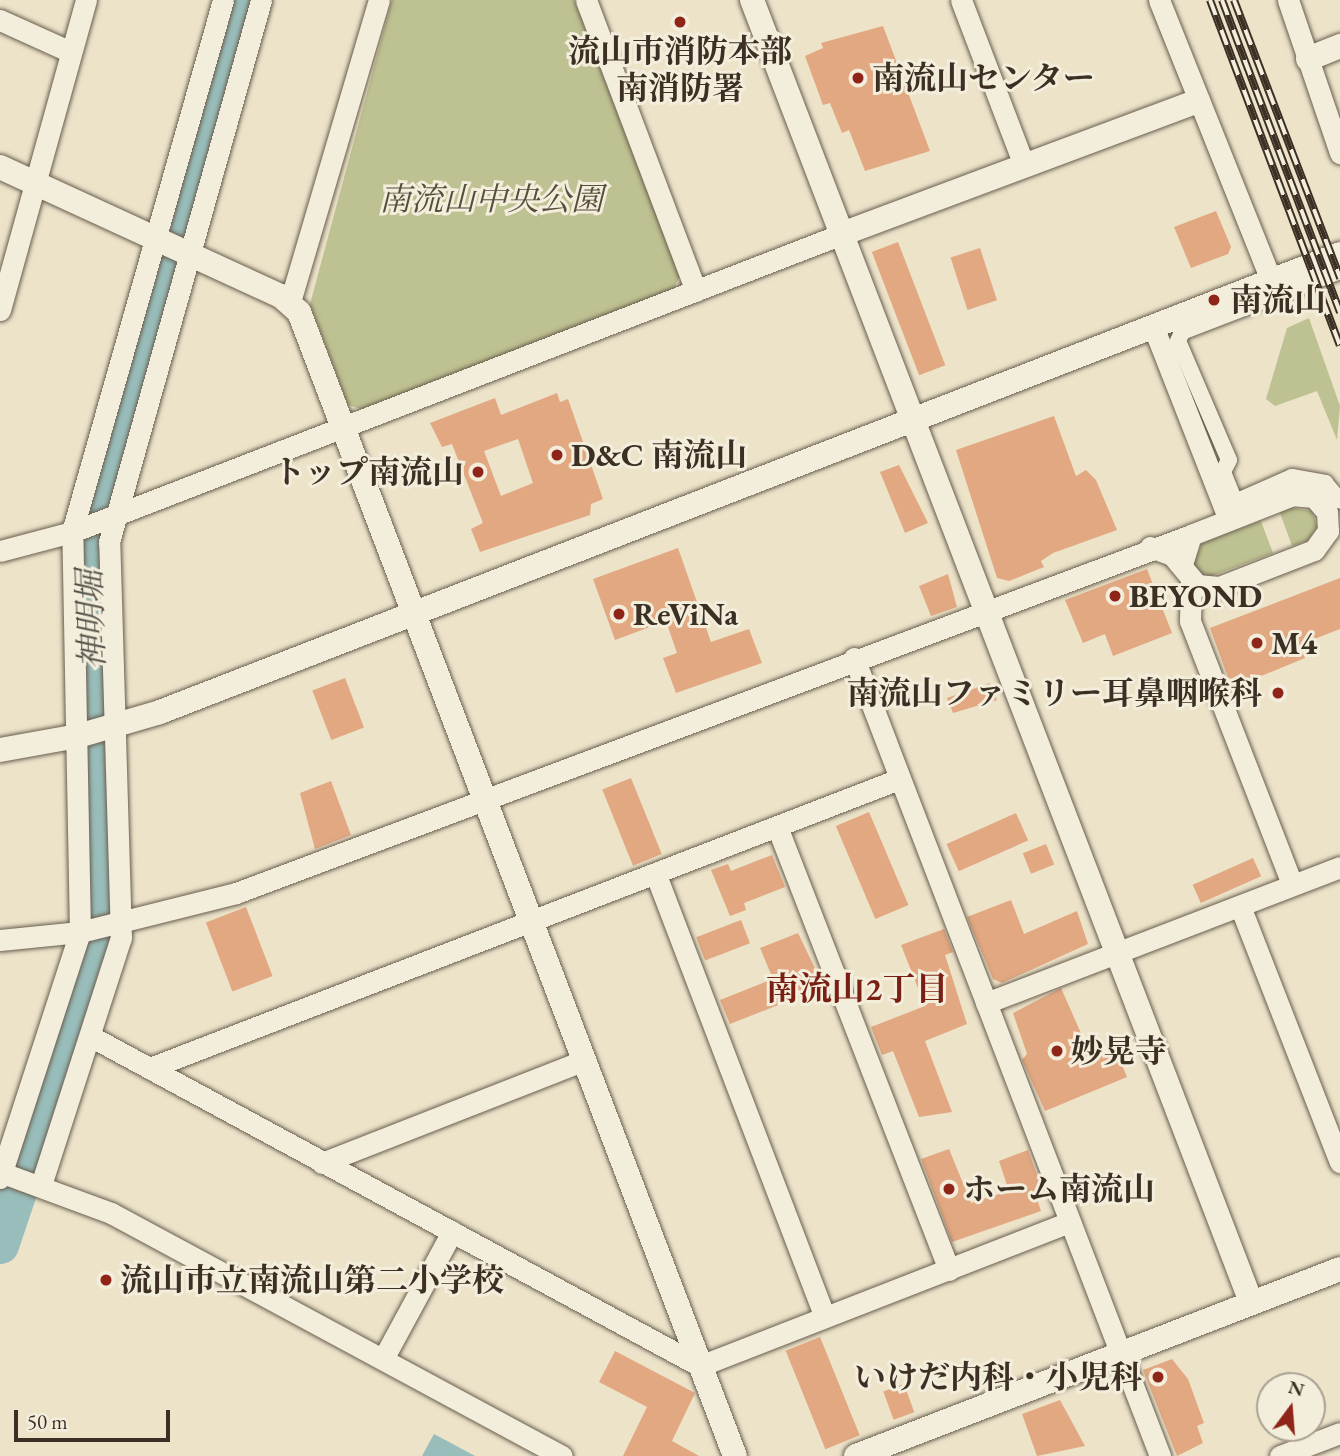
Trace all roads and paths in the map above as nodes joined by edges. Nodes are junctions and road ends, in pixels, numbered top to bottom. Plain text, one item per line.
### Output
1 (86, 0) edge
2 (223, 0) edge
3 (261, 0) edge
4 (379, 0) edge
5 (586, 0) edge
6 (752, 0) edge
7 (961, 0) edge
8 (1159, 0) edge
9 (1288, 0) edge
10 (0, 20) edge
11 (1340, 47) edge
12 (71, 52) junction
13 (1308, 59) junction
14 (1198, 101) junction
15 (1340, 153) edge
16 (1024, 165) junction
17 (0, 167) edge
18 (36, 183) junction
19 (842, 234) junction
20 (173, 248) junction
21 (1340, 254) edge
22 (1340, 271) edge
23 (1271, 280) junction
24 (696, 291) junction
25 (290, 302) junction
26 (0, 310) edge
27 (1153, 326) junction
28 (914, 424) junction
29 (344, 428) junction
30 (115, 513) junction
31 (1336, 514) edge
32 (1229, 520) junction
33 (72, 532) junction
34 (1191, 535) junction
35 (1340, 539) edge
36 (1150, 547) junction
37 (1314, 550) junction
38 (0, 551) edge
39 (1186, 572) junction
40 (1219, 587) junction
41 (985, 608) junction
42 (414, 614) junction
43 (1190, 621) junction
44 (853, 658) junction
45 (97, 732) junction
46 (0, 750) edge
47 (899, 779) junction
48 (485, 802) junction
49 (778, 829) junction
50 (1340, 867) edge
51 (656, 875) junction
52 (1292, 884) junction
53 (1240, 906) junction
54 (531, 922) junction
55 (121, 923) junction
56 (80, 932) junction
57 (0, 940) edge
58 (1116, 953) junction
59 (986, 1003) junction
60 (90, 1036) junction
61 (585, 1060) junction
62 (150, 1068) junction
63 (1340, 1162) edge
64 (322, 1163) junction
65 (3, 1175) edge
66 (37, 1184) junction
67 (1070, 1222) junction
68 (452, 1232) junction
69 (1340, 1269) edge
70 (949, 1270) junction
71 (1251, 1302) junction
72 (825, 1317) junction
73 (1120, 1353) junction
74 (383, 1359) junction
75 (700, 1366) junction
76 (1340, 1433) edge
77 (562, 1456) edge
78 (735, 1456) edge
79 (856, 1456) edge
80 (1160, 1456) edge
81 (1280, 1456) edge

1 - 12 street
2 - 20 street
3 - 20 street
4 - 25 street
5 - 24 street
6 - 19 street
7 - 16 street
8 - 14 street
9 - 13 street
10 - 12 street
11 - 13 street
12 - 18 street
13 - 15 street
14 - 16 street
14 - 23 street
16 - 19 street
17 - 18 street
18 - 20 street
18 - 26 street
19 - 24 street
19 - 28 street
20 - 25 street
20 - 30 street
20 - 33 street
21 - 23 street
22 - 31 street
23 - 27 street
24 - 29 street
25 - 29 street
27 - 28 street
27 - 32 street
28 - 41 street
28 - 42 street
29 - 30 street
29 - 42 street
30 - 33 street
30 - 45 street
31 - 32 street
31 - 37 street
32 - 34 street
33 - 38 street
33 - 45 street
34 - 36 street
34 - 39 street
35 - 37 street
36 - 39 street
36 - 41 street
37 - 40 street
39 - 40 street
39 - 43 street
40 - 43 street
41 - 44 street
41 - 58 street
42 - 45 street
42 - 48 street
43 - 52 street
44 - 47 street
44 - 48 street
45 - 46 street
45 - 55 street
45 - 56 street
47 - 49 street
47 - 59 street
48 - 54 street
48 - 55 street
49 - 51 street
49 - 70 street
50 - 52 street
51 - 54 street
51 - 72 street
52 - 53 street
53 - 58 street
53 - 63 street
54 - 61 street
54 - 62 street
55 - 56 street
55 - 60 street
56 - 57 street
56 - 65 street
58 - 59 street
58 - 71 street
59 - 67 street
60 - 62 street
60 - 66 street
61 - 64 street
61 - 75 street
62 - 64 street
64 - 68 street
65 - 66 street
66 - 74 street
67 - 70 street
67 - 73 street
68 - 74 street
68 - 75 street
69 - 71 street
70 - 72 street
71 - 73 street
72 - 75 street
73 - 79 street
73 - 80 street
74 - 77 street
75 - 78 street
76 - 81 street

